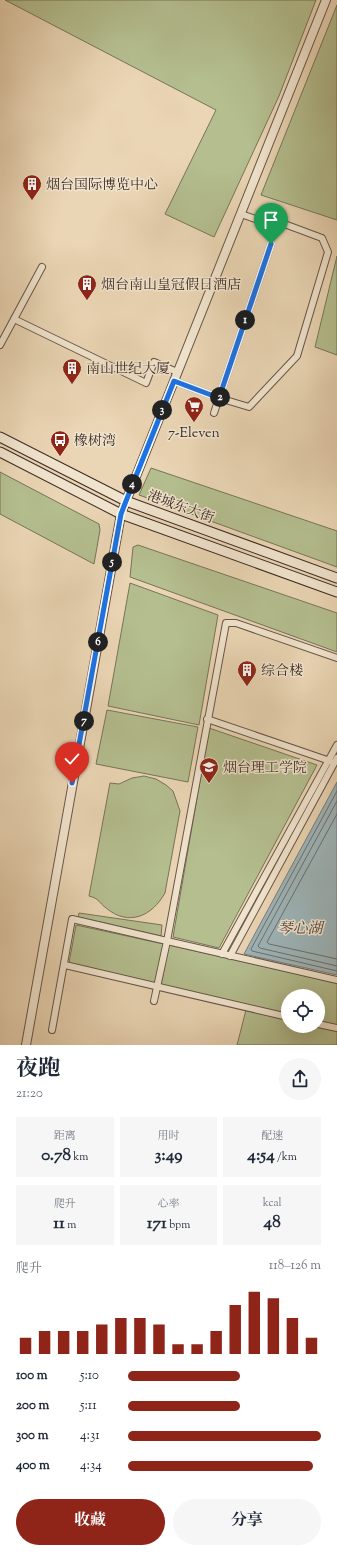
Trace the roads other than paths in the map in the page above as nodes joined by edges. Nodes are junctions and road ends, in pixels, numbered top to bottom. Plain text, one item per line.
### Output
1 (326, 0) edge
2 (241, 214) junction
3 (271, 244) dead end
4 (42, 267) dead end
5 (14, 318) junction
6 (0, 345) edge
7 (177, 372) junction
8 (174, 381) junction
9 (219, 398) junction
10 (214, 413) dead end
11 (0, 437) edge
12 (0, 452) edge
13 (126, 501) junction
14 (121, 514) junction
15 (337, 578) edge
16 (337, 592) edge
17 (337, 658) edge
18 (207, 719) junction
19 (337, 745) edge
20 (334, 761) edge
21 (167, 941) junction
22 (222, 954) junction
23 (230, 956) junction
24 (65, 965) junction
25 (337, 980) edge
26 (154, 1001) dead end
27 (281, 1015) edge
28 (325, 1025) edge
29 (337, 1028) edge
30 (52, 1030) dead end
31 (26, 1045) edge

1 - 2 street
2 - 7 street
2 - 9 street
3 - 9 street
4 - 5 street
5 - 6 street
5 - 7 street
7 - 8 street
8 - 9 street
8 - 13 street
9 - 10 street
11 - 13 main road, 港城东大街
12 - 14 main road, 港城东大街
13 - 14 street
13 - 15 main road, 港城东大街
14 - 16 main road, 港城东大街
14 - 31 street
17 - 18 street
18 - 20 street
18 - 21 street
19 - 20 street
20 - 22 street
20 - 23 street
21 - 22 street
21 - 24 street
21 - 26 street
22 - 23 street
23 - 25 street
24 - 27 street
24 - 30 street
28 - 29 street

